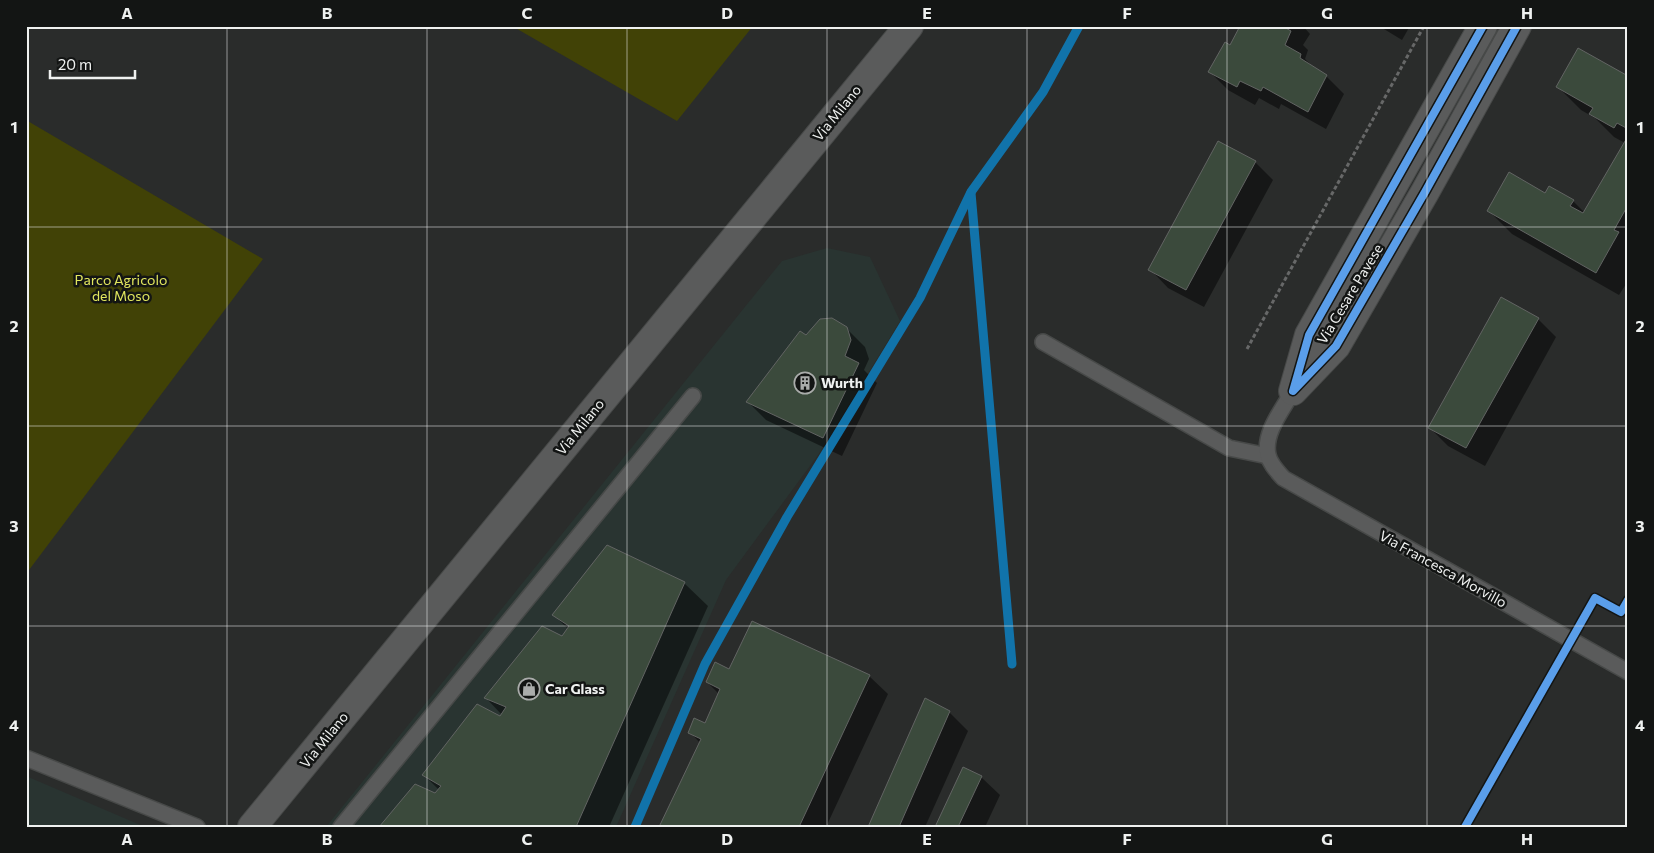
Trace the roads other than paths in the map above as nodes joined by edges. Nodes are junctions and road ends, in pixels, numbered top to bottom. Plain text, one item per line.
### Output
1 (908, 26) edge
2 (1483, 26) edge
3 (1517, 26) edge
4 (1445, 93) junction
5 (1472, 109) junction
6 (1398, 176) junction
7 (1425, 192) junction
8 (1043, 342) dead end
9 (1294, 390) junction
10 (693, 396) dead end
11 (1268, 456) junction
12 (1628, 672) edge
13 (26, 758) edge
14 (197, 827) edge
15 (252, 827) edge
16 (340, 827) edge

1 - 15 main road, Via Milano
2 - 4 main road, Via Cesare Pavese
3 - 5 main road, Via Cesare Pavese
4 - 5 main road
4 - 6 main road, Via Cesare Pavese
5 - 7 main road, Via Cesare Pavese
6 - 7 main road
6 - 9 main road, Via Cesare Pavese
7 - 9 main road, Via Cesare Pavese
8 - 11 lane
9 - 11 lane
10 - 16 lane
11 - 12 lane, Via Francesca Morvillo
13 - 14 lane

